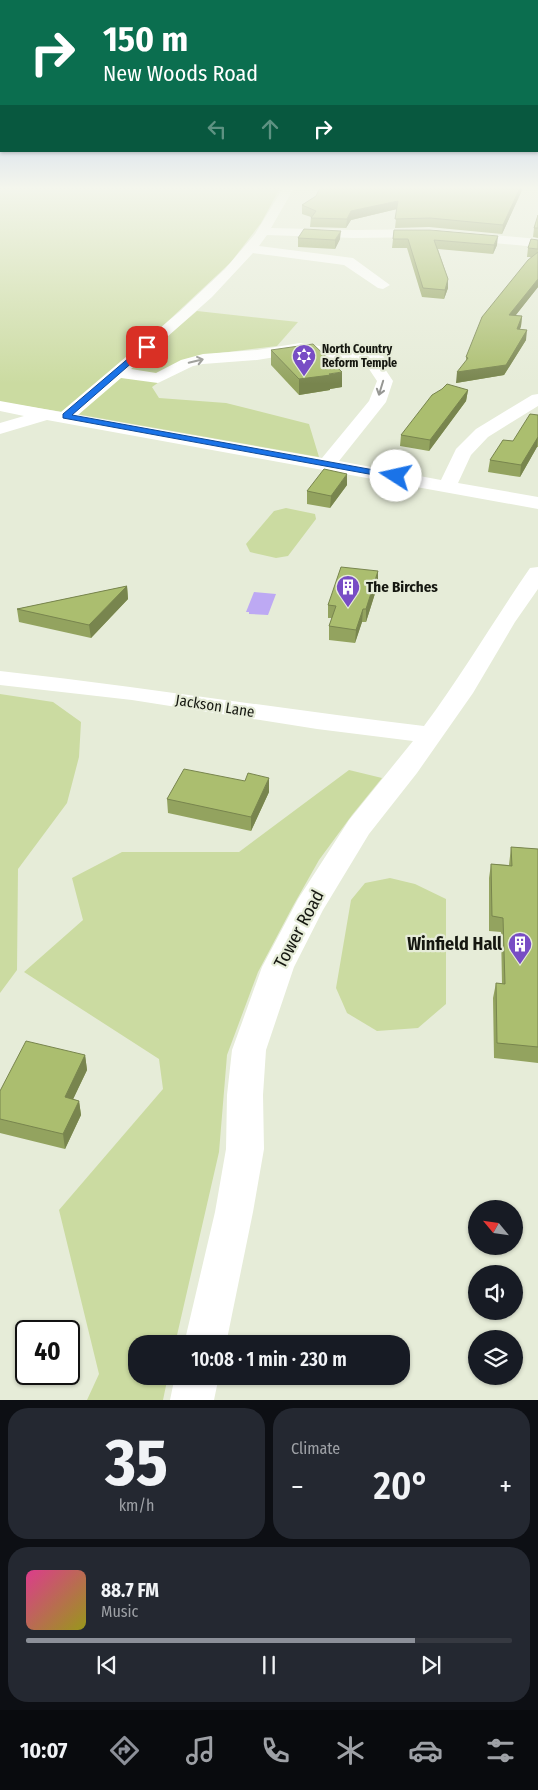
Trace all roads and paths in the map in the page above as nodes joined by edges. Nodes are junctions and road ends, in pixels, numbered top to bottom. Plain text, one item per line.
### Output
1 (246, 253) edge
2 (285, 253) edge
3 (383, 284) dead end
4 (116, 372) junction
5 (538, 399) edge
6 (0, 406) edge
7 (57, 414) junction
8 (0, 429) edge
9 (327, 464) junction
10 (447, 486) junction
11 (538, 503) edge
12 (538, 573) edge
13 (0, 678) edge
14 (430, 735) junction
15 (207, 1335) edge
16 (195, 1385) edge
17 (192, 1400) edge

1 - 4 street
2 - 3 street
4 - 7 street
4 -> 9 street
5 - 10 street
6 - 7 street
7 - 8 street
7 - 9 street
9 - 10 street
10 - 11 street
12 - 14 street, Tower Road
13 - 14 street, Jackson Lane
14 - 15 street, Tower Road
16 - 17 street

